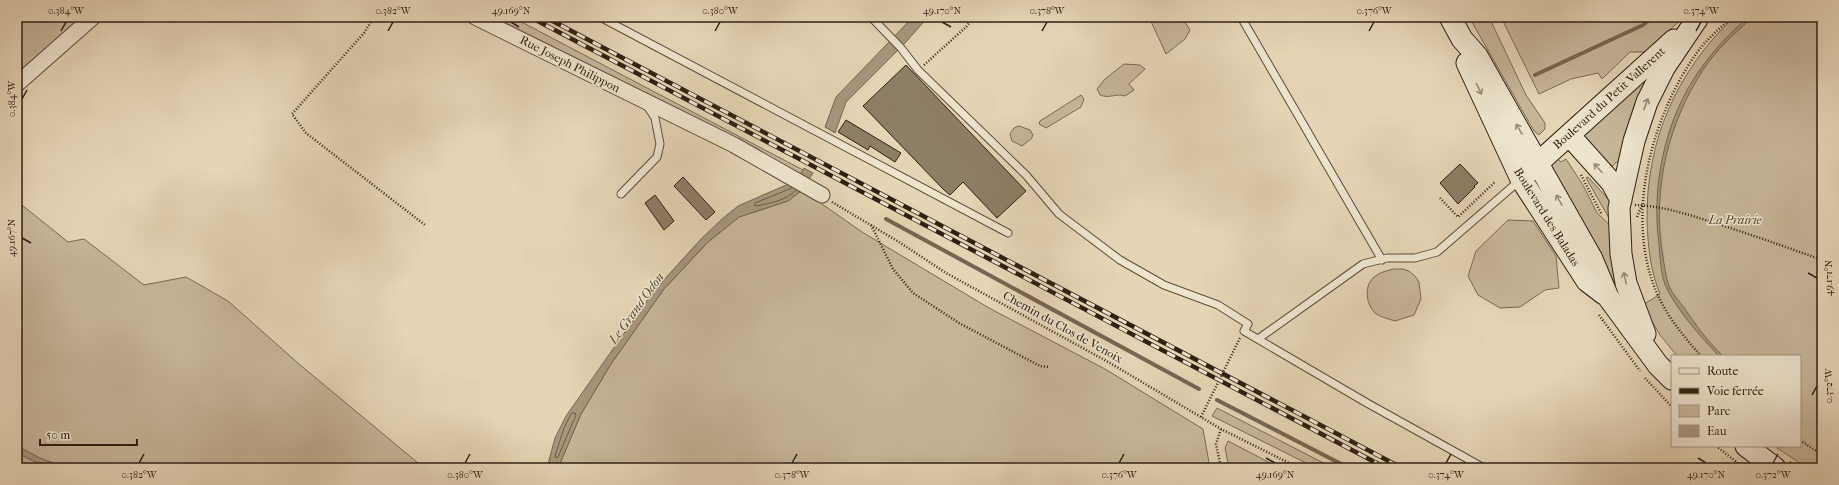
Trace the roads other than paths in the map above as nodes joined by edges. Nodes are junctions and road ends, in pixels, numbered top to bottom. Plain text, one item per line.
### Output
1 (93, 17) edge
2 (475, 17) edge
3 (600, 17) edge
4 (871, 17) edge
5 (1241, 17) edge
6 (1450, 17) edge
7 (1697, 18) edge
8 (1462, 39) junction
9 (17, 84) edge
10 (644, 101) junction
11 (1569, 136) junction
12 (1538, 163) junction
13 (1521, 179) junction
14 (620, 194) dead end
15 (822, 195) road end
16 (1621, 200) junction
17 (1008, 233) dead end
18 (1592, 259) junction
19 (1382, 260) junction
20 (1608, 297) junction
21 (1258, 339) junction
22 (1665, 372) edge
23 (1747, 447) edge
24 (1484, 468) edge
25 (1775, 468) edge

1 - 9 street
2 - 10 street, Rue Joseph Philippon
3 - 17 lane
4 - 21 lane
5 - 19 lane
6 - 8 main road, Boulevard des Baladas
7 - 11 main road, Boulevard du Petit Vallerent
16 -> 7 main road
12 -> 8 main road, Boulevard des Baladas
8 -> 13 main road, Boulevard des Baladas
10 - 14 lane
10 - 15 street, Rue Joseph Philippon
11 - 12 main road, Boulevard du Petit Vallerent
16 -> 11 main road
12 - 13 main road, Boulevard du Petit Vallerent
18 -> 12 main road, Boulevard des Baladas
13 - 18 main road
13 - 19 lane
13 - 20 main road, Boulevard des Baladas
22 -> 16 main road
18 - 20 main road, Boulevard des Baladas
19 - 21 lane
20 - 22 main road, Boulevard des Baladas
21 - 24 lane
23 - 25 main road

